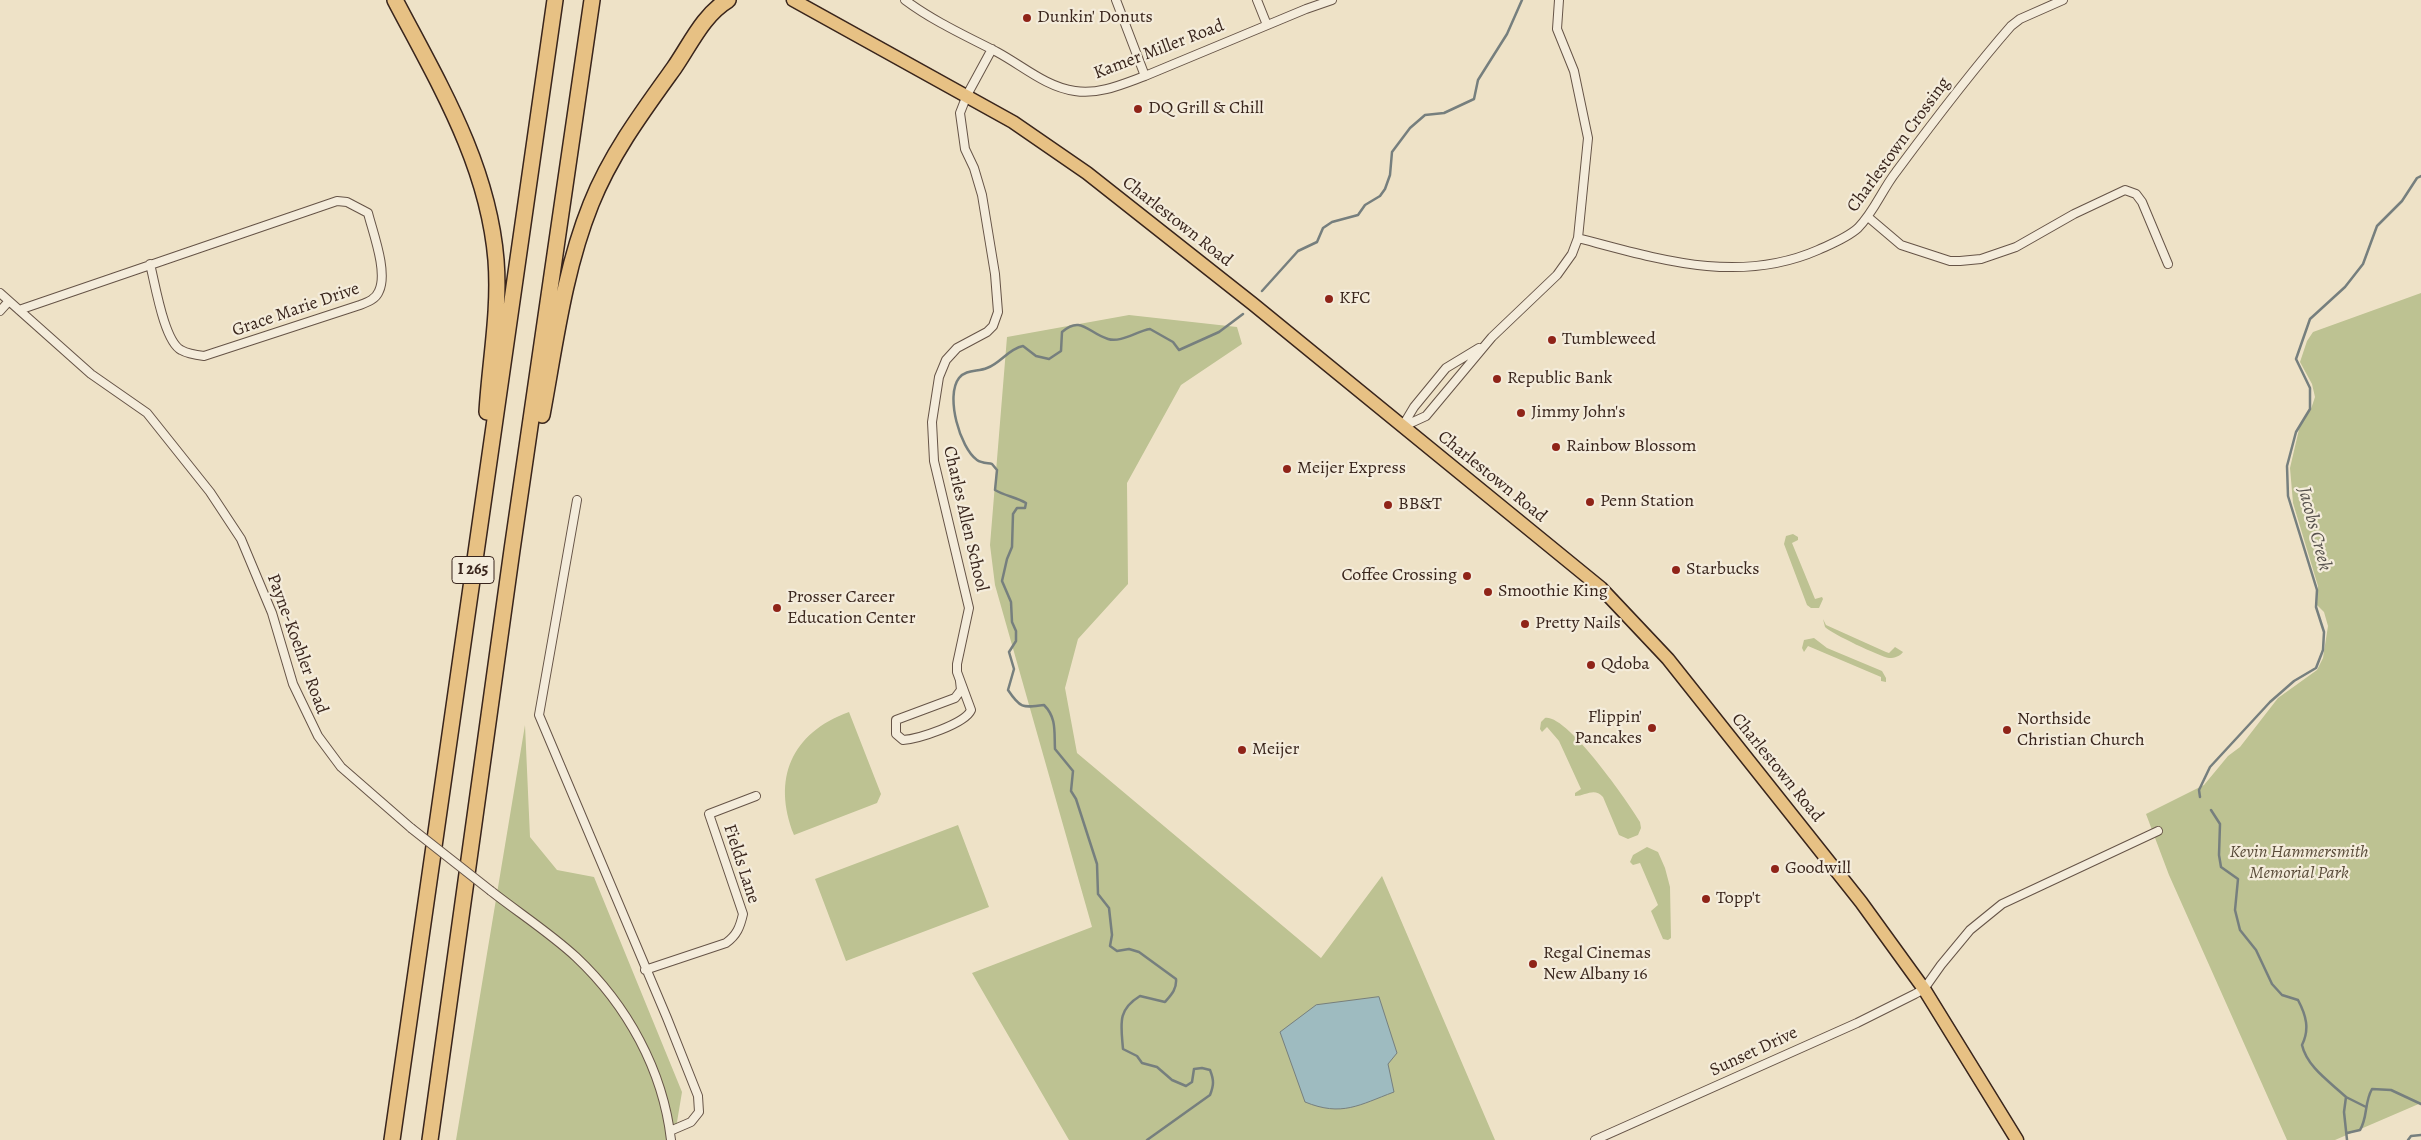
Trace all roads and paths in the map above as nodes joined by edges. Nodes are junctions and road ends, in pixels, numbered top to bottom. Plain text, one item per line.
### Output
1 (395, 0) edge
2 (555, 0) edge
3 (592, 0) edge
4 (716, 0) edge
5 (728, 0) edge
6 (793, 0) edge
7 (905, 0) edge
8 (1116, 0) edge
9 (1257, 0) edge
10 (1332, 0) edge
11 (1559, 0) edge
12 (2063, 0) edge
13 (706, 19) junction
14 (1267, 25) junction
15 (992, 49) junction
16 (1145, 76) junction
17 (967, 95) junction
18 (1868, 217) junction
19 (1578, 238) junction
20 (150, 264) junction
21 (2168, 264) dead end
22 (0, 293) edge
23 (9, 301) junction
24 (19, 310) junction
25 (0, 311) edge
26 (1489, 341) junction
27 (1402, 427) junction
28 (577, 500) dead end
29 (478, 538) junction
30 (501, 635) junction
31 (960, 681) junction
32 (756, 796) dead end
33 (2158, 831) dead end
34 (645, 970) junction
35 (1924, 989) junction
36 (670, 1131) junction
37 (2014, 1139) edge
38 (392, 1140) edge
39 (430, 1140) edge
40 (671, 1140) edge
41 (1596, 1140) edge

1 - 29 highway
2 - 29 highway, I 265
3 - 30 highway, I 265
4 - 13 highway
5 - 13 highway
6 - 17 main road, Charlestown Road
7 - 15 street, Kamer Miller Road
8 - 16 street
9 - 14 street
10 - 14 street, Kamer Miller Road
11 - 19 street
12 - 18 street, Charlestown Crossing
13 - 30 highway
14 - 16 street, Kamer Miller Road
15 - 16 street, Kamer Miller Road
15 - 17 street
17 - 27 main road, Charlestown Road
17 - 31 street, Charles Allen School
18 - 19 street, Charlestown Crossing
18 - 21 street
19 - 26 street
20 - 20 street, Grace Marie Drive
20 - 24 street, Grace Marie Drive
22 - 23 street, Payne-Koehler Road
23 - 24 street, Payne-Koehler Road
23 - 25 street
24 - 36 street, Payne-Koehler Road, bridge
26 - 27 street
26 - 27 street
27 - 35 main road, Charlestown Road
28 - 34 street
29 - 38 highway, I 265
30 - 39 highway, I 265
31 - 31 street, Charles Allen School
32 - 34 street, Fields Lane
33 - 35 street
34 - 36 street
35 - 37 main road, Charlestown Road
35 - 41 street, Sunset Drive
36 - 40 street, Payne-Koehler Road

